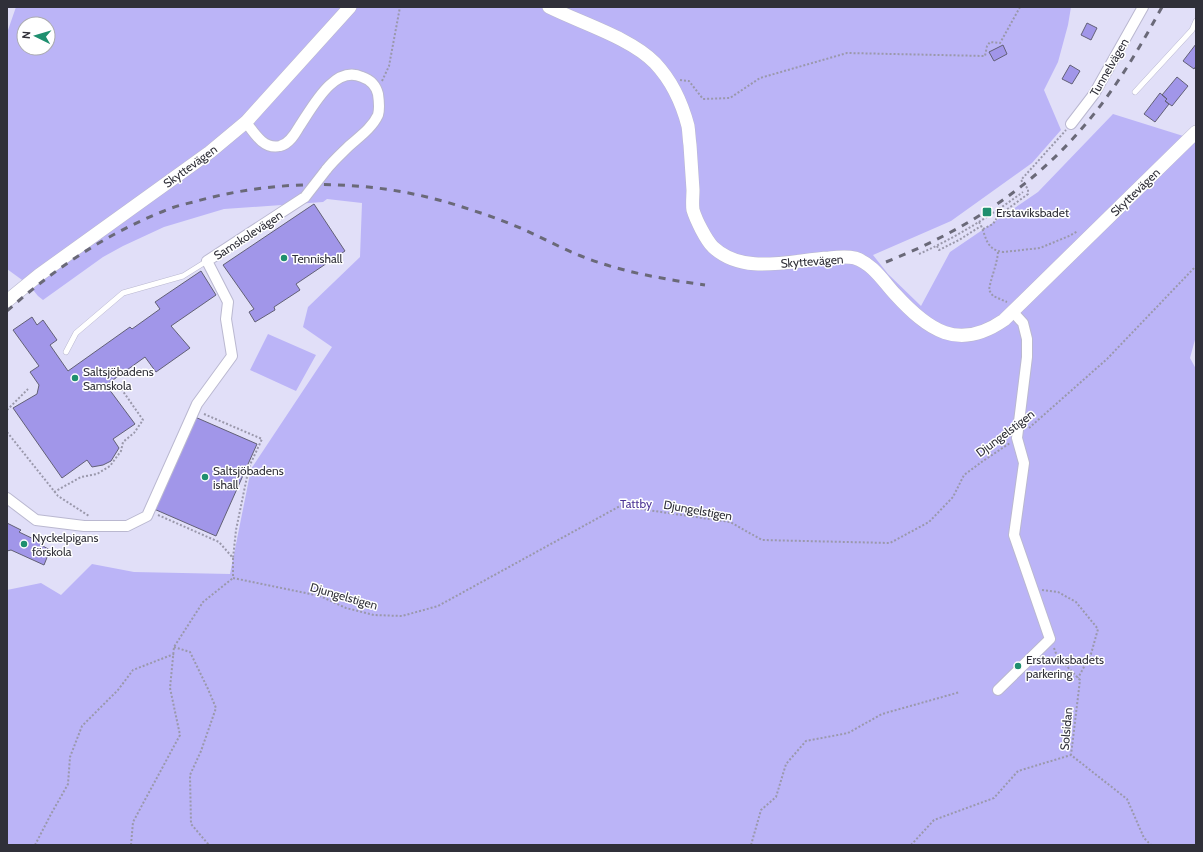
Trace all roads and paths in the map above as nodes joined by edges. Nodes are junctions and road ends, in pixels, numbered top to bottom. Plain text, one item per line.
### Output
1 (350, 7) edge
2 (400, 7) edge
3 (549, 7) edge
4 (1020, 7) edge
5 (1143, 7) edge
6 (1196, 21) edge
7 (665, 77) junction
8 (377, 91) junction
9 (1135, 92) dead end
10 (246, 122) junction
11 (1071, 124) joint
12 (1196, 132) edge
13 (1023, 192) dead end
14 (979, 222) junction
15 (982, 228) junction
16 (1081, 229) dead end
17 (936, 246) junction
18 (998, 251) junction
19 (919, 254) dead end
20 (207, 262) junction
21 (1196, 266) edge
22 (7, 301) edge
23 (1012, 308) junction
24 (66, 352) dead end
25 (120, 387) dead end
26 (28, 388) dead end
27 (7, 410) edge
28 (195, 410) junction
29 (7, 432) edge
30 (1016, 438) junction
31 (54, 492) junction
32 (7, 498) edge
33 (147, 516) junction
34 (105, 527) junction
35 (233, 558) junction
36 (233, 578) junction
37 (1033, 589) junction
38 (1050, 639) junction
39 (174, 647) junction
40 (174, 654) junction
41 (1078, 678) junction
42 (998, 690) dead end
43 (960, 692) dead end
44 (1071, 755) junction
45 (35, 845) edge
46 (131, 845) edge
47 (209, 845) edge
48 (751, 845) edge
49 (911, 845) edge
50 (1151, 845) edge

1 - 10 street, Skyttevägen
2 - 8 path
3 - 7 street, Skyttevägen
4 - 7 path
5 - 11 street, Tunnelvägen
6 - 9 lane
7 - 23 street, Skyttevägen
8 - 10 street
8 - 20 street, Samskolevägen, bridge
10 - 22 street, Skyttevägen
11 - 15 path
12 - 23 street, Skyttevägen
13 - 14 path
14 - 15 path
14 - 17 path
15 - 17 path
15 - 18 path
16 - 18 path
17 - 19 path
18 - 23 path
20 - 24 lane
20 - 28 street, Samskolevägen
21 - 30 path, Djungelstigen
23 - 30 street
25 - 31 path
26 - 27 path
28 - 33 street, Samskolevägen
28 - 35 path
29 - 31 path
30 - 36 path, Djungelstigen
30 - 37 street
31 - 34 path
32 - 34 street
33 - 34 street
33 - 35 path
35 - 36 path
36 - 39 path
37 - 38 street
37 - 41 path
38 - 41 path
38 - 42 street
39 - 40 path
39 - 47 path
40 - 45 path
40 - 46 path
41 - 44 path, Solsidan
43 - 48 path
44 - 49 path
44 - 50 path, Solsidan

